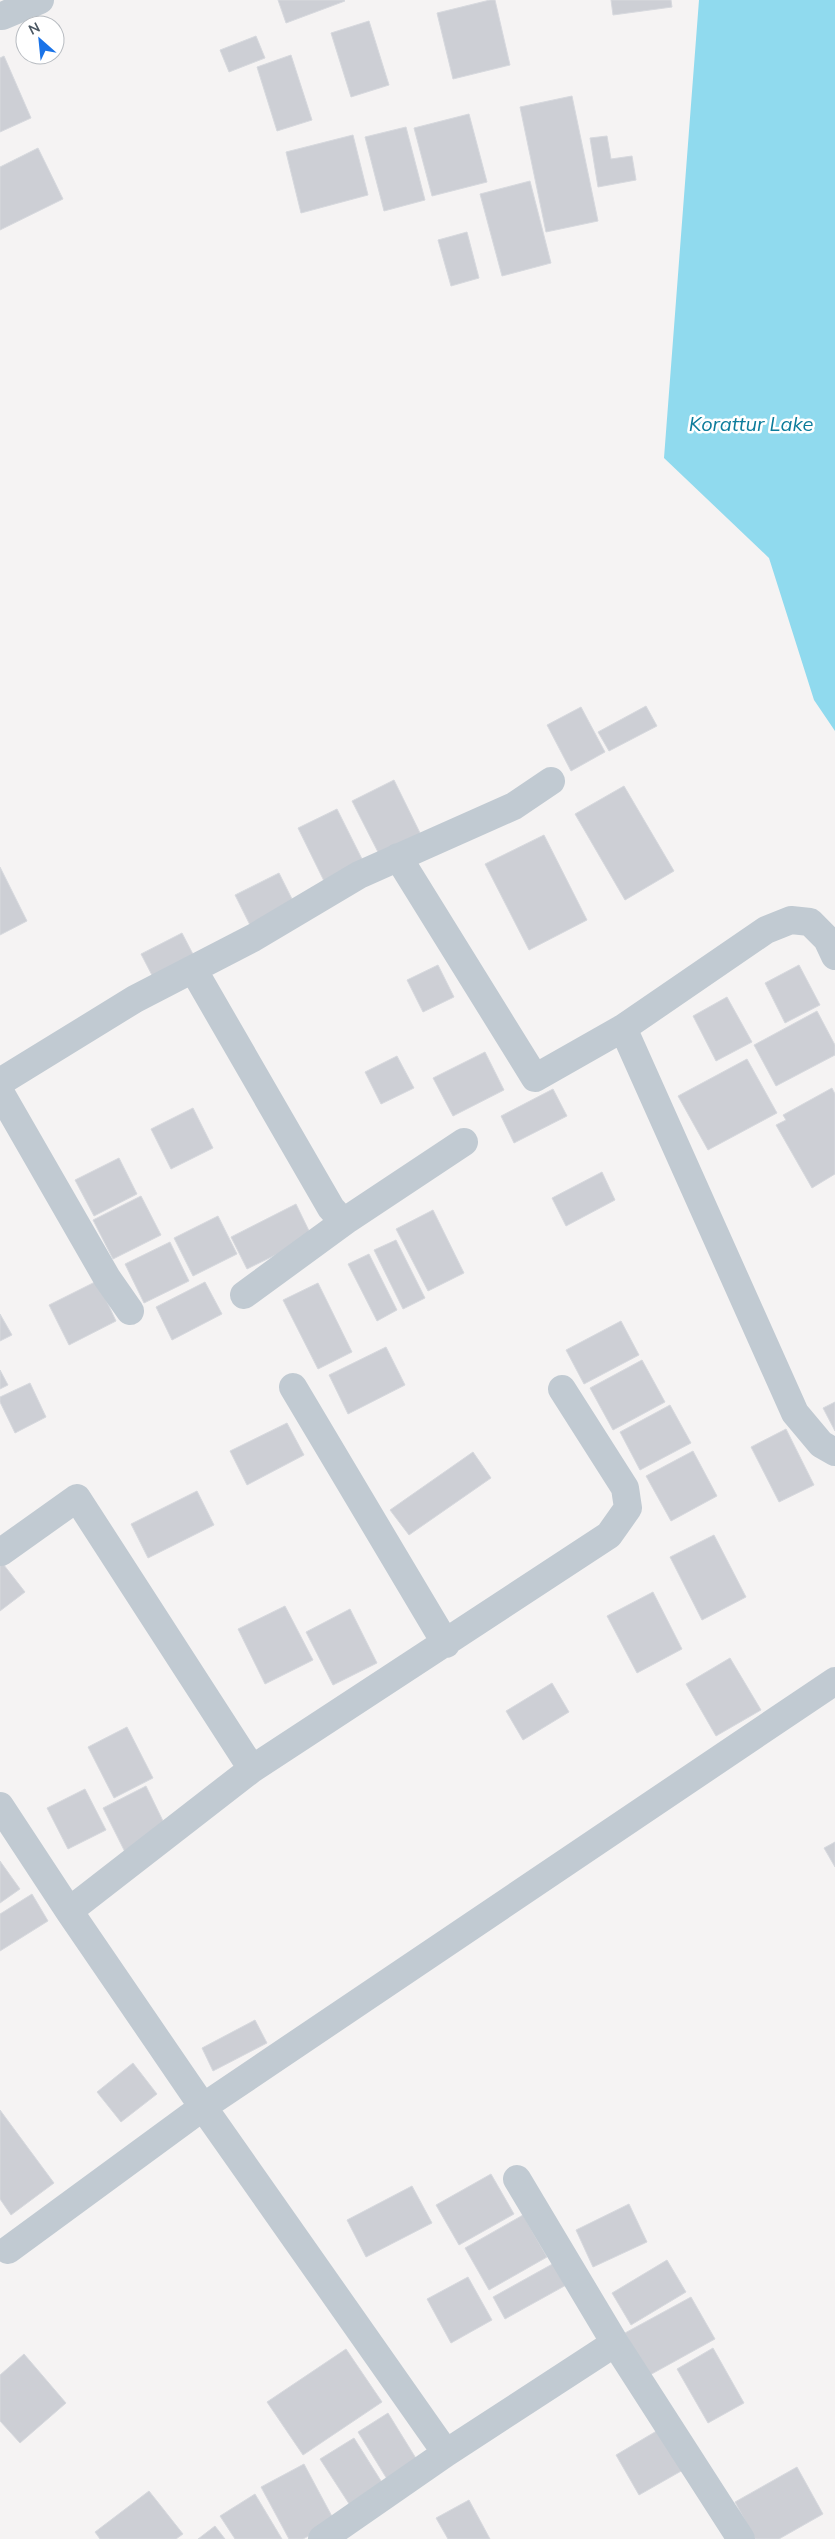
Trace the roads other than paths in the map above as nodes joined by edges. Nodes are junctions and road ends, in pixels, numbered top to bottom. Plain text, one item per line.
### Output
1 (40, 0) edge
2 (1, 15) edge
3 (551, 780) dead end
4 (398, 857) junction
5 (835, 956) edge
6 (193, 969) junction
7 (624, 1028) junction
8 (0, 1082) edge
9 (0, 1092) edge
10 (464, 1142) dead end
11 (348, 1219) junction
12 (244, 1295) dead end
13 (130, 1311) dead end
14 (293, 1387) dead end
15 (562, 1388) dead end
16 (835, 1452) edge
17 (0, 1551) edge
18 (446, 1644) junction
19 (835, 1681) edge
20 (252, 1769) junction
21 (0, 1806) edge
22 (69, 1911) junction
23 (203, 2107) junction
24 (517, 2179) dead end
25 (8, 2250) dead end
26 (614, 2343) junction
27 (446, 2453) junction
28 (322, 2539) edge
29 (742, 2539) edge

1 - 2 street
3 - 4 street
4 - 6 street
4 - 7 street
5 - 7 street
6 - 8 street
6 - 11 street
7 - 16 street
9 - 13 street
10 - 11 street
11 - 12 street
14 - 18 street
15 - 18 street
17 - 20 street
18 - 20 street
19 - 23 street
20 - 22 street
21 - 22 street
22 - 23 street
23 - 25 street
23 - 27 street
24 - 26 street
26 - 27 street
26 - 29 street
27 - 28 street

